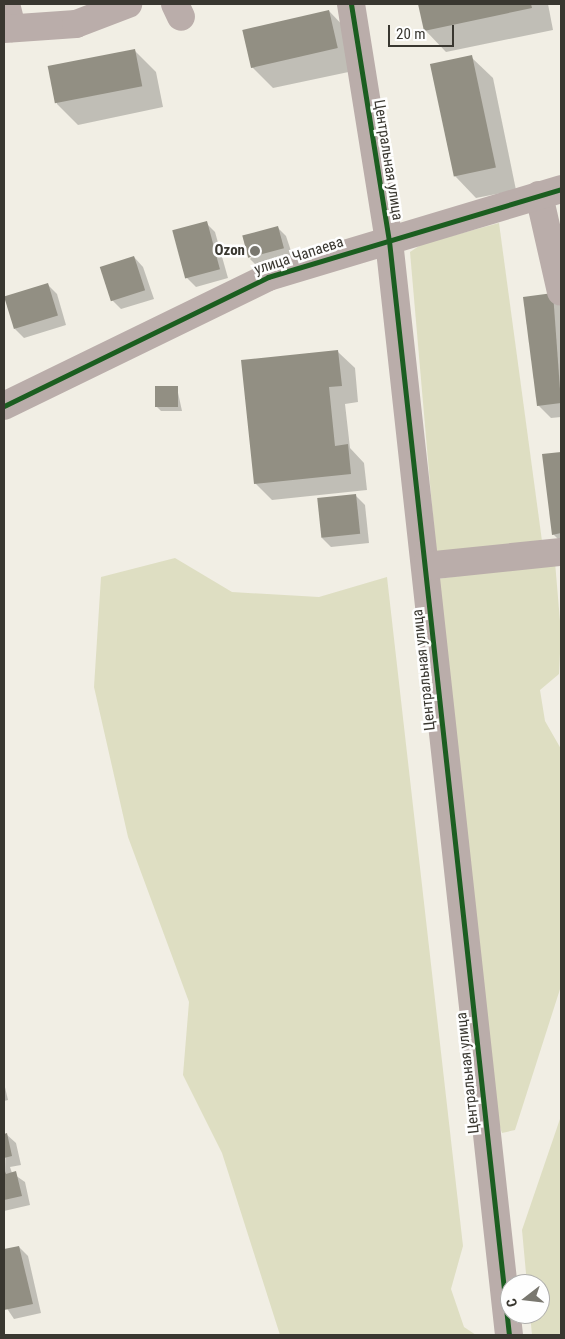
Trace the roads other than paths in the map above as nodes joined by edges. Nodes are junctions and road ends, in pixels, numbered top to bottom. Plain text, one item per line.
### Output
1 (128, 4) edge
2 (351, 4) edge
3 (7, 20) edge
4 (550, 192) edge
5 (389, 241) junction
6 (561, 292) edge
7 (4, 406) edge
8 (561, 552) edge
9 (425, 566) junction
10 (509, 1335) edge

1 - 3 street
2 - 5 street, Центральная улица
4 - 5 street, улица Чапаева
4 - 6 street
5 - 7 street, улица Чапаева
5 - 9 street, Центральная улица
8 - 9 street
9 - 10 street, Центральная улица

